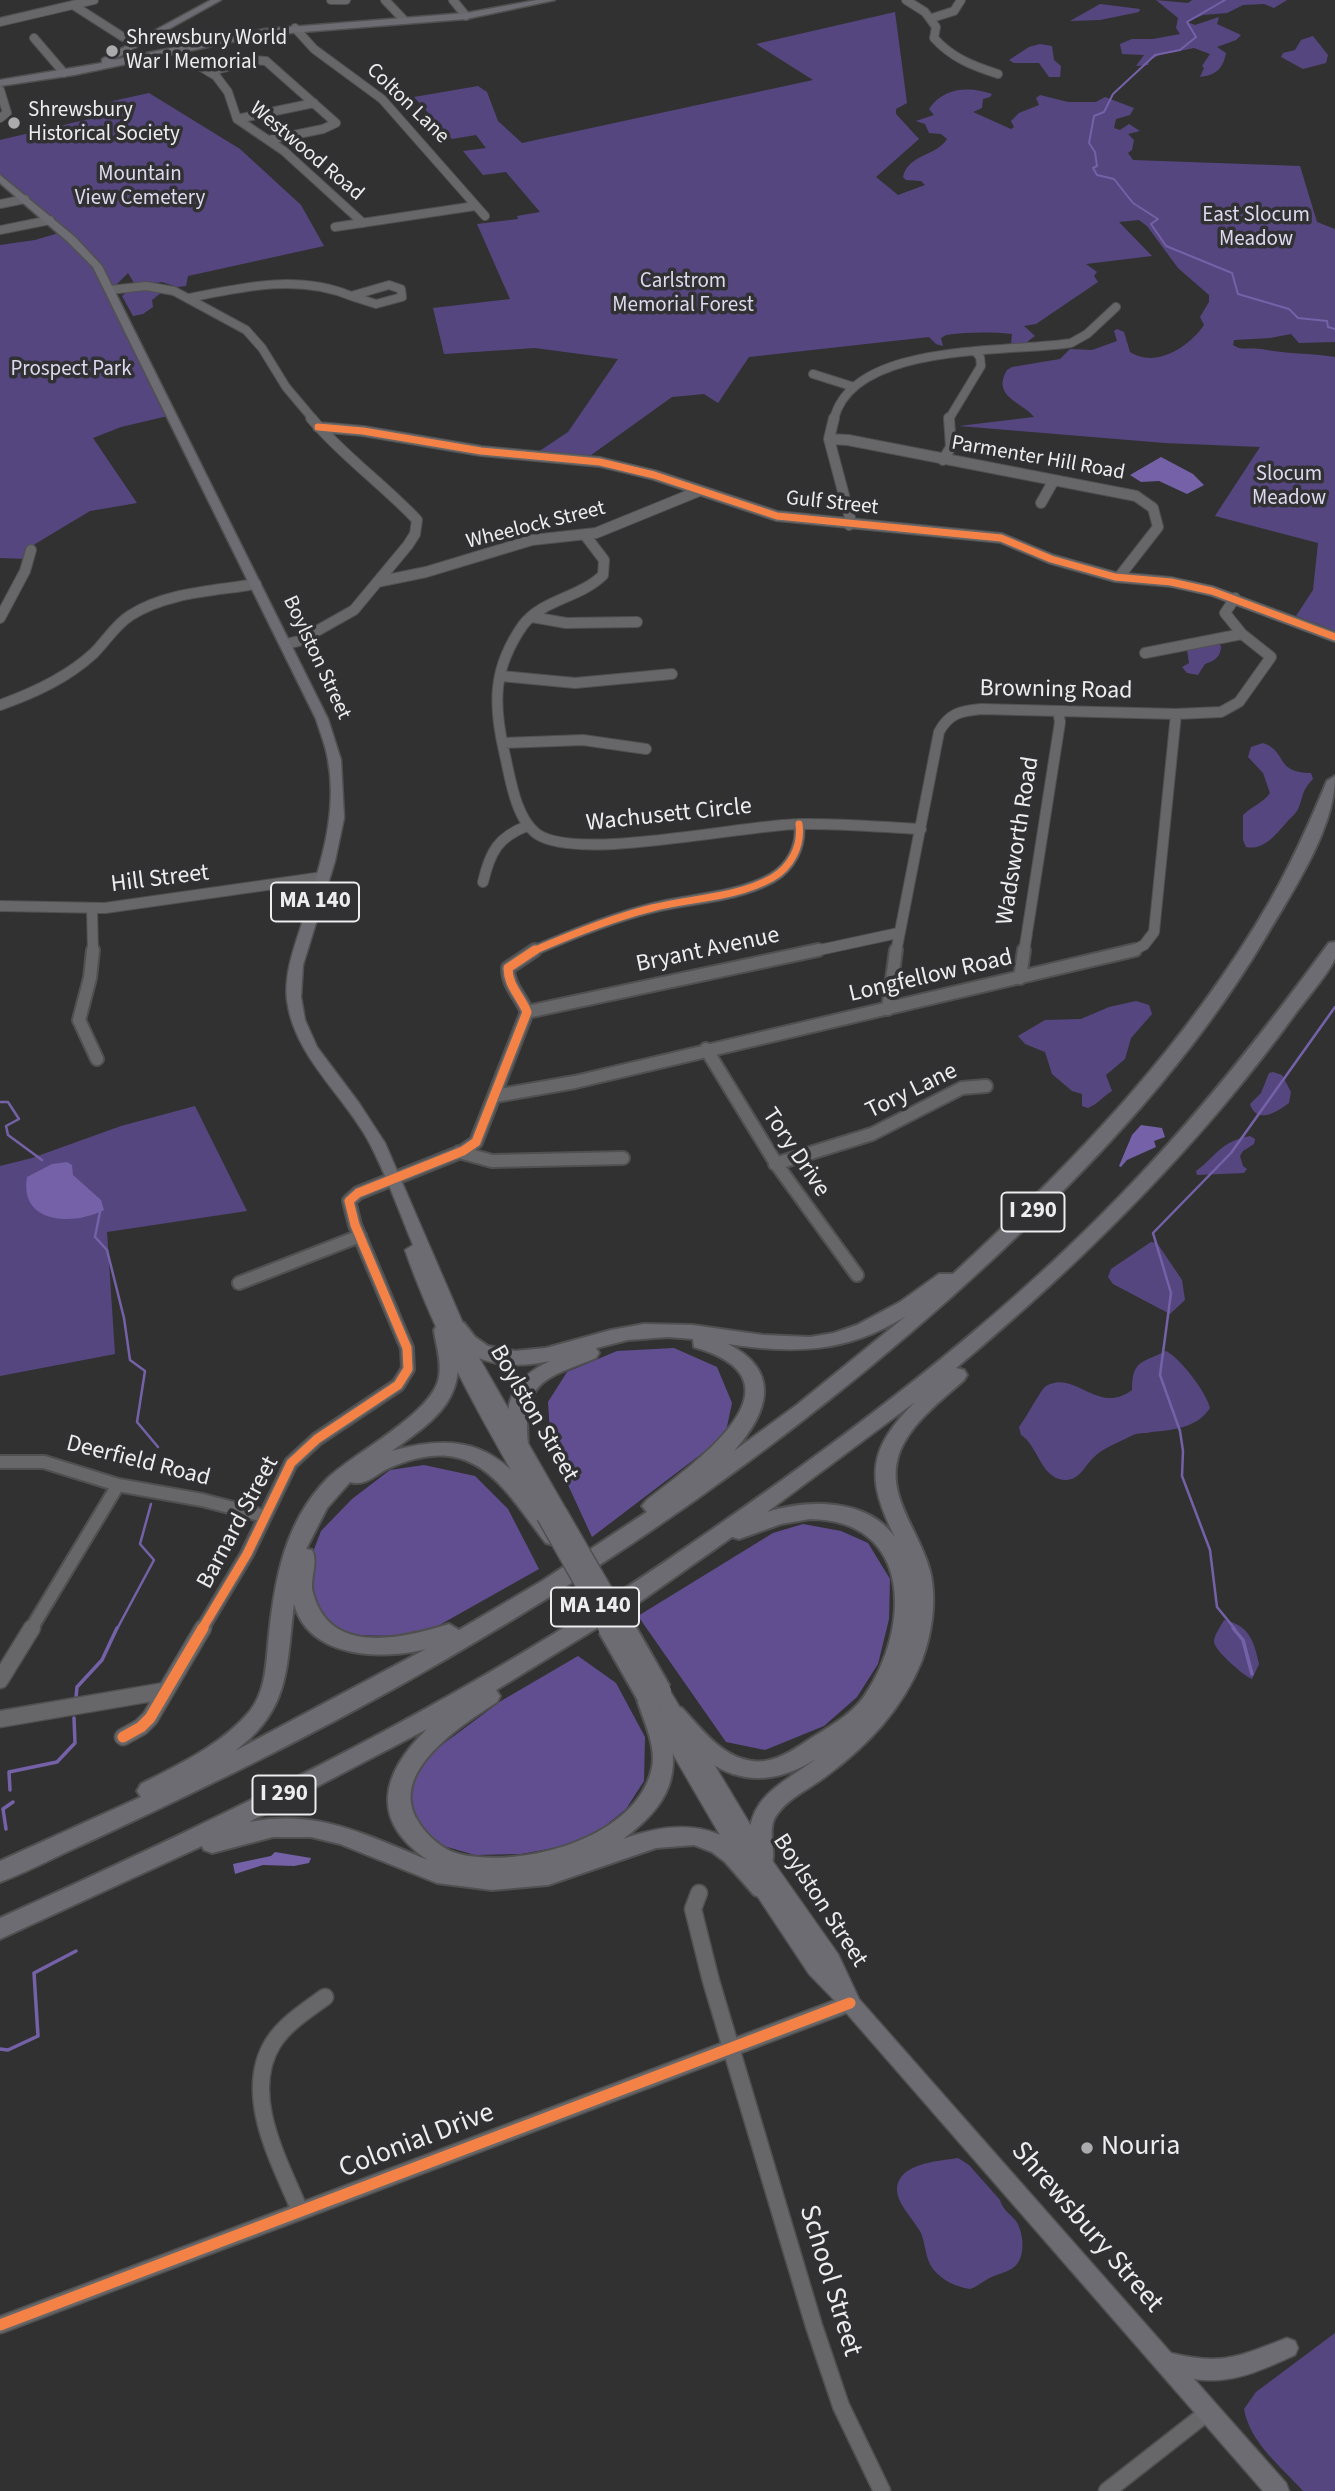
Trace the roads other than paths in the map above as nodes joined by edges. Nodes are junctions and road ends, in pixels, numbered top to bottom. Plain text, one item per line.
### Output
1 (94, 0) edge
2 (216, 0) edge
3 (331, 0) edge
4 (346, 0) edge
5 (384, 0) edge
6 (453, 0) edge
7 (551, 0) edge
8 (906, 0) edge
9 (961, 0) edge
10 (73, 5) junction
11 (466, 16) junction
12 (932, 18) junction
13 (404, 20) junction
14 (0, 22) edge
15 (295, 29) junction
16 (34, 38) dead end
17 (138, 42) junction
18 (173, 50) junction
19 (104, 64) junction
20 (209, 72) junction
21 (64, 74) junction
22 (998, 74) dead end
23 (0, 83) edge
24 (0, 90) edge
25 (314, 103) junction
26 (0, 118) edge
27 (237, 119) junction
28 (269, 140) junction
29 (0, 178) edge
30 (25, 199) junction
31 (0, 204) edge
32 (475, 206) junction
33 (485, 216) dead end
34 (50, 220) junction
35 (363, 223) junction
36 (335, 228) dead end
37 (0, 230) edge
38 (110, 290) junction
39 (351, 296) junction
40 (188, 298) junction
41 (1116, 307) dead end
42 (975, 351) junction
43 (813, 374) dead end
44 (854, 387) junction
45 (318, 427) junction
46 (829, 439) junction
47 (943, 460) junction
48 (1054, 480) junction
49 (699, 491) junction
50 (1041, 503) dead end
51 (849, 525) junction
52 (585, 535) junction
53 (31, 550) dead end
54 (1119, 577) junction
55 (377, 582) junction
56 (256, 584) junction
57 (1235, 598) junction
58 (532, 617) junction
59 (0, 618) edge
60 (637, 622) dead end
61 (1242, 634) junction
62 (1335, 637) edge
63 (286, 644) junction
64 (1145, 653) dead end
65 (672, 674) dead end
66 (501, 676) junction
67 (0, 705) edge
68 (1058, 711) junction
69 (1176, 714) junction
70 (503, 743) junction
71 (646, 749) dead end
72 (1335, 781) edge
73 (799, 824) junction
74 (527, 826) junction
75 (921, 829) junction
76 (323, 877) junction
77 (483, 882) dead end
78 (0, 906) edge
79 (92, 909) junction
80 (898, 933) junction
81 (1335, 947) edge
82 (1020, 978) junction
83 (888, 1009) junction
84 (527, 1012) junction
85 (706, 1049) junction
86 (97, 1059) dead end
87 (986, 1086) dead end
88 (495, 1096) junction
89 (459, 1152) junction
90 (623, 1158) dead end
91 (775, 1164) junction
92 (391, 1179) junction
93 (1010, 1235) junction
94 (360, 1236) junction
95 (857, 1275) dead end
96 (239, 1283) dead end
97 (1042, 1286) junction
98 (450, 1329) junction
99 (518, 1443) junction
100 (0, 1462) edge
101 (118, 1485) junction
102 (264, 1516) junction
103 (548, 1516) junction
104 (709, 1544) junction
105 (562, 1546) joint
106 (599, 1554) junction
107 (558, 1579) junction
108 (594, 1619) junction
109 (0, 1680) edge
110 (164, 1691) junction
111 (654, 1694) junction
112 (674, 1714) junction
113 (0, 1719) edge
114 (123, 1737) dead end
115 (762, 1862) junction
116 (135, 1869) junction
117 (0, 1871) edge
118 (762, 1888) junction
119 (699, 1893) dead end
120 (0, 1929) edge
121 (325, 1997) dead end
122 (850, 2003) junction
123 (730, 2048) junction
124 (300, 2211) junction
125 (0, 2325) edge
126 (1287, 2348) dead end
127 (1165, 2362) junction
128 (1208, 2412) junction
129 (882, 2491) edge
130 (1107, 2491) edge
131 (1278, 2491) edge

1 - 10 street
2 - 17 main road
3 - 4 street
5 - 13 street
6 - 11 street
7 - 11 main road
8 - 12 street
9 - 12 street
10 - 14 street
10 - 17 street
11 - 13 main road
12 - 22 street
13 - 15 main road
15 - 18 main road
15 - 32 street, Colton Lane
16 - 21 street
17 - 19 main road
18 - 19 main road
18 - 20 street, Westwood Road
19 - 21 main road
20 - 25 street
20 - 27 street, Westwood Road
21 - 23 main road
24 - 26 street
25 - 27 street
25 - 28 street
27 - 28 street, Westwood Road
28 - 35 street, Westwood Road
29 - 30 main road, Boylston Street / MA 140
30 - 31 street
30 - 34 main road, Boylston Street / MA 140
32 - 33 street, Colton Lane
32 - 35 street
34 - 37 street
34 - 38 main road, Boylston Street / MA 140
35 - 36 street
38 - 40 street
38 - 56 main road, Boylston Street / MA 140
39 - 39 street
39 - 40 street
40 - 45 street
41 - 42 street
42 - 44 street
42 - 47 street
43 - 44 street
44 - 46 street
45 - 49 street, Gulf Street
45 - 55 street
46 - 47 street, Parmenter Hill Road
46 - 51 street
47 - 48 street, Parmenter Hill Road
48 - 50 street
48 - 54 street, Parmenter Hill Road
49 - 51 street, Gulf Street
49 - 52 street, Wheelock Street
51 - 54 street, Gulf Street
52 - 55 street, Wheelock Street
52 - 58 street
53 - 59 street
54 - 57 street, Gulf Street
55 - 63 street
56 - 63 main road, Boylston Street / MA 140
56 - 67 street
57 - 61 street, Browning Road
57 - 62 street, Gulf Street
58 - 60 street
58 - 66 street
61 - 64 street
61 - 69 street, Browning Road
63 - 76 main road, Boylston Street / MA 140
65 - 66 street
66 - 70 street
68 - 69 street, Browning Road
68 - 75 street, Browning Road
68 - 82 street, Wadsworth Road
69 - 82 street, Longfellow Road
70 - 71 street
70 - 74 street
72 - 93 highway, I 290
73 - 74 street, Wachusett Circle
73 - 75 street, Wachusett Circle
73 - 84 street
74 - 77 street
75 - 80 street, Browning Road
76 - 79 street, Hill Street
76 - 92 main road, Boylston Street / MA 140
78 - 79 street, Hill Street
79 - 86 street
80 - 83 street, Browning Road
80 - 84 street, Bryant Avenue
81 - 97 highway, I 290
82 - 83 street, Longfellow Road
83 - 85 street, Longfellow Road
84 - 88 street
85 - 88 street, Longfellow Road
85 - 91 street, Tory Drive
87 - 91 street, Tory Lane
88 - 89 street
89 - 90 street
89 - 92 street
91 - 95 street, Tory Drive
92 - 94 street, Barnard Street
92 - 98 main road, Boylston Street / MA 140
93 - 98 highway
93 - 106 highway, I 290
94 - 96 street
94 - 102 street, Barnard Street
97 - 104 highway, I 290
97 - 115 highway
98 - 99 main road, Boylston Street / MA 140
98 - 103 main road, Boylston Street / MA 140
98 - 117 highway
99 - 103 main road, Boylston Street / MA 140
99 - 106 highway
100 - 101 street, Deerfield Road
101 - 102 street, Deerfield Road
101 - 109 street
102 - 110 street, Barnard Street
103 - 105 highway, bridge
103 - 107 highway
103 - 111 main road, Boylston Street / MA 140, bridge
104 - 108 highway, I 290
104 - 112 highway
105 - 111 main road, Boylston Street / MA 140, bridge
106 - 107 highway, I 290
107 - 117 highway, I 290
108 - 111 highway
108 - 116 highway, I 290
110 - 113 street
110 - 114 street, Barnard Street
111 - 112 main road, Boylston Street / MA 140
111 - 118 main road, Boylston Street / MA 140
112 - 115 main road, Boylston Street / MA 140
115 - 122 main road, Boylston Street / MA 140
116 - 118 highway
116 - 120 highway, I 290
118 - 122 main road, Boylston Street / MA 140
119 - 123 street
121 - 124 street
122 - 123 street, Colonial Drive
122 - 127 main road, Shrewsbury Street / MA 140
123 - 124 street, Colonial Drive
123 - 129 street, School Street
124 - 125 street, Colonial Drive
126 - 127 main road
127 - 128 main road, Shrewsbury Street / MA 140
128 - 130 street
128 - 131 main road, Shrewsbury Street / MA 140

